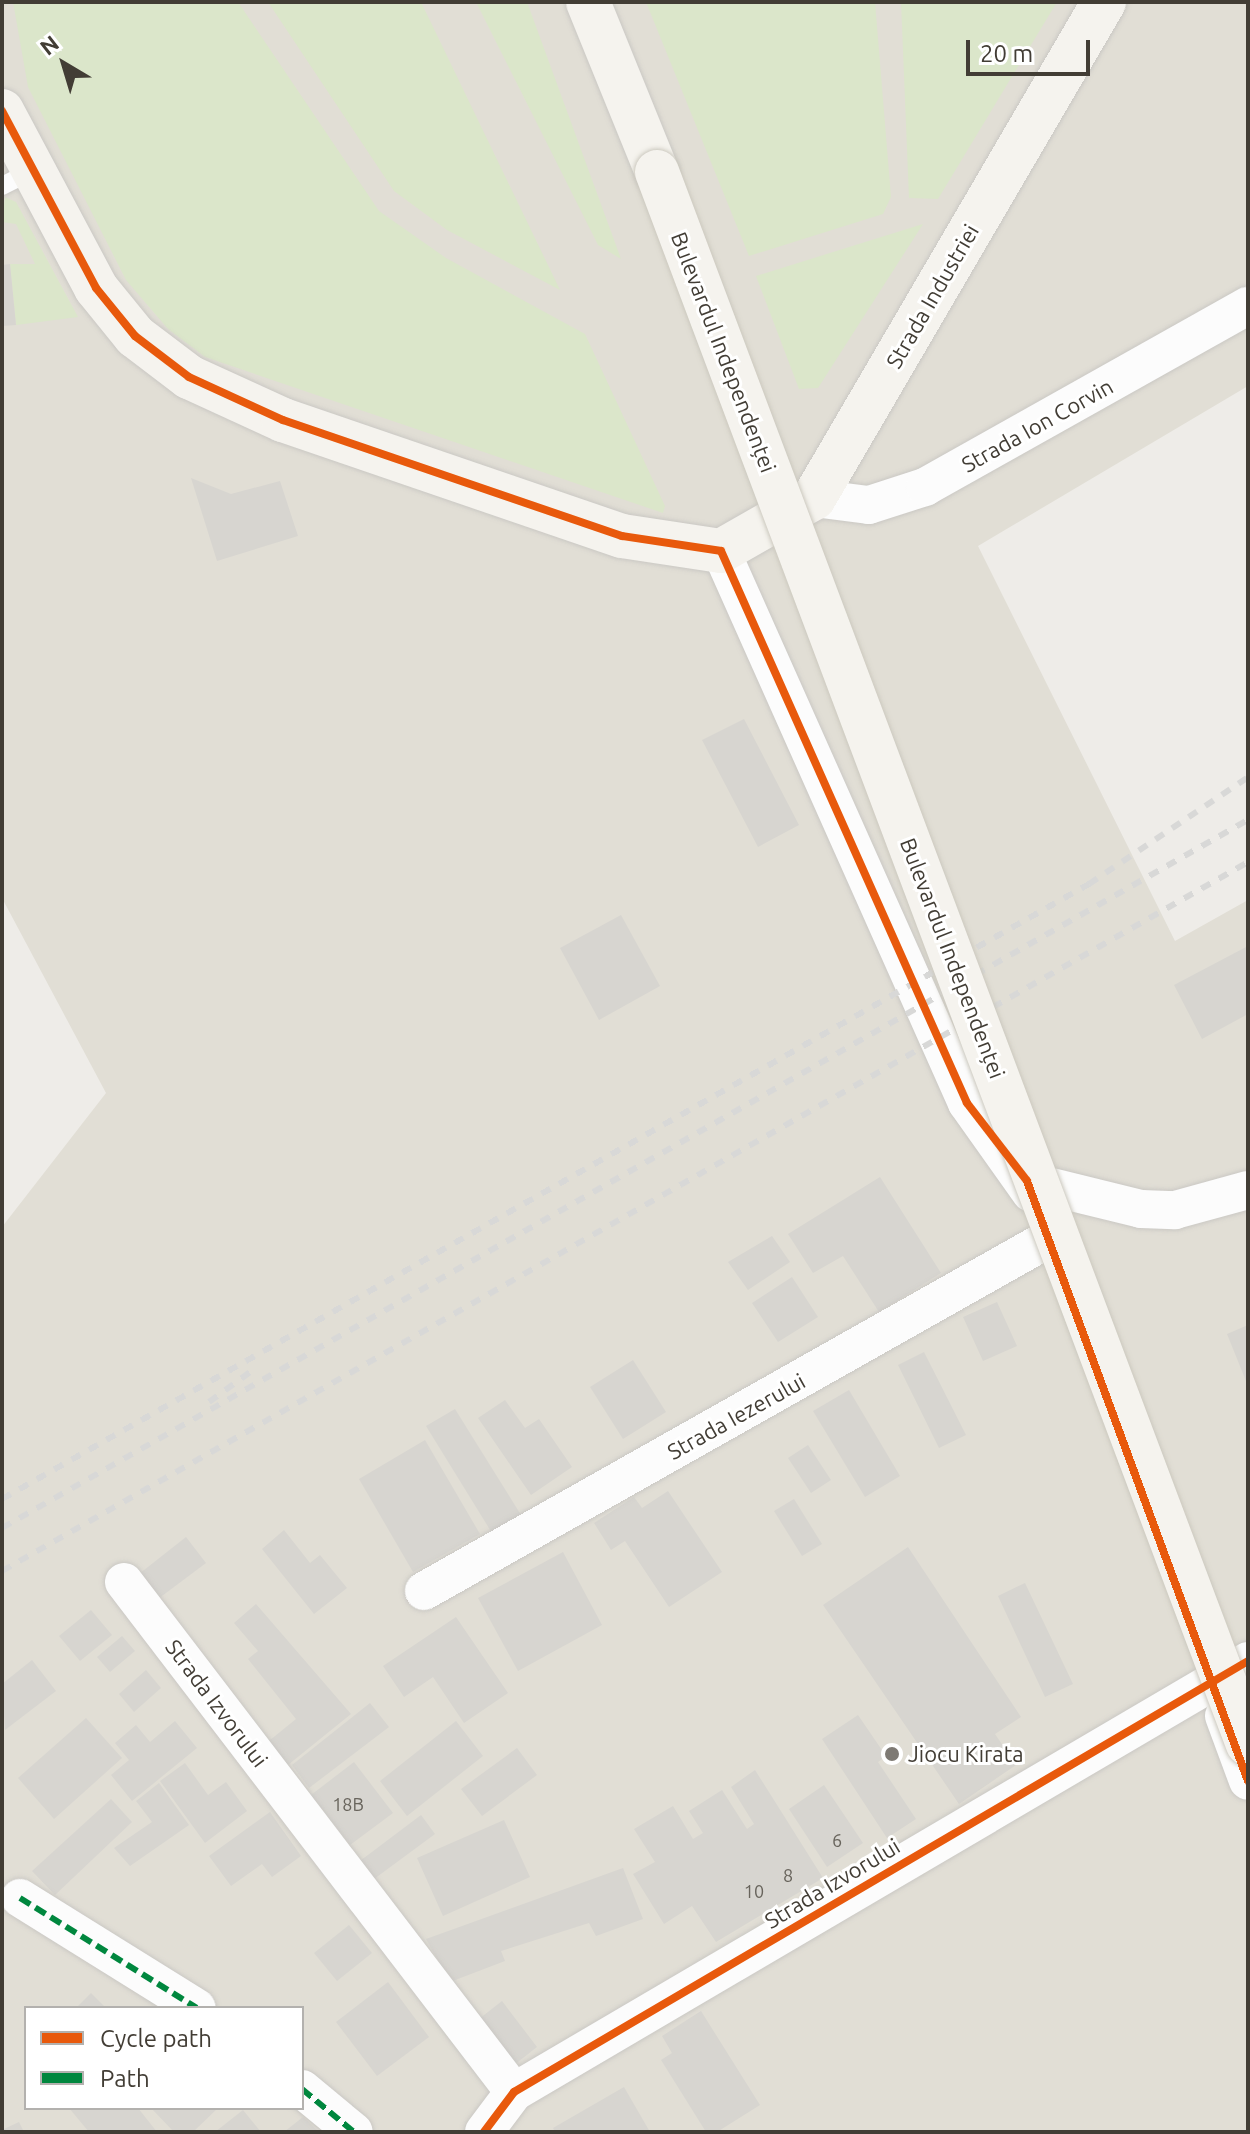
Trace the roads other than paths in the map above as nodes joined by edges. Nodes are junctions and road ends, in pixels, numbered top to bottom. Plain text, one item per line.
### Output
1 (588, 2) edge
2 (1104, 2) edge
3 (11, 152) edge
4 (1248, 306) edge
5 (814, 498) junction
6 (721, 551) junction
7 (1027, 1181) junction
8 (1248, 1190) edge
9 (1048, 1239) junction
10 (124, 1582) dead end
11 (424, 1591) dead end
12 (1248, 1661) edge
13 (1211, 1680) junction
14 (1248, 1744) edge
15 (1248, 1781) edge
16 (20, 1898) dead end
17 (194, 2006) edge
18 (304, 2091) edge
19 (514, 2092) junction
20 (354, 2132) edge
21 (484, 2132) edge

1 - 14 main road, Bulevardul Independenței, bridge
2 - 5 main road, Strada Industriei
3 - 6 main road
4 - 5 street, Strada Ion Corvin
5 - 6 main road
6 - 7 street
7 - 8 street
7 - 9 street
9 - 11 street, Strada Iezerului
9 - 13 street
10 - 19 street, Strada Izvorului
12 - 13 street, Strada Izvorului
13 - 15 street
13 - 19 street, Strada Izvorului
16 - 17 street
18 - 20 street
19 - 21 street, Strada Izvorului

